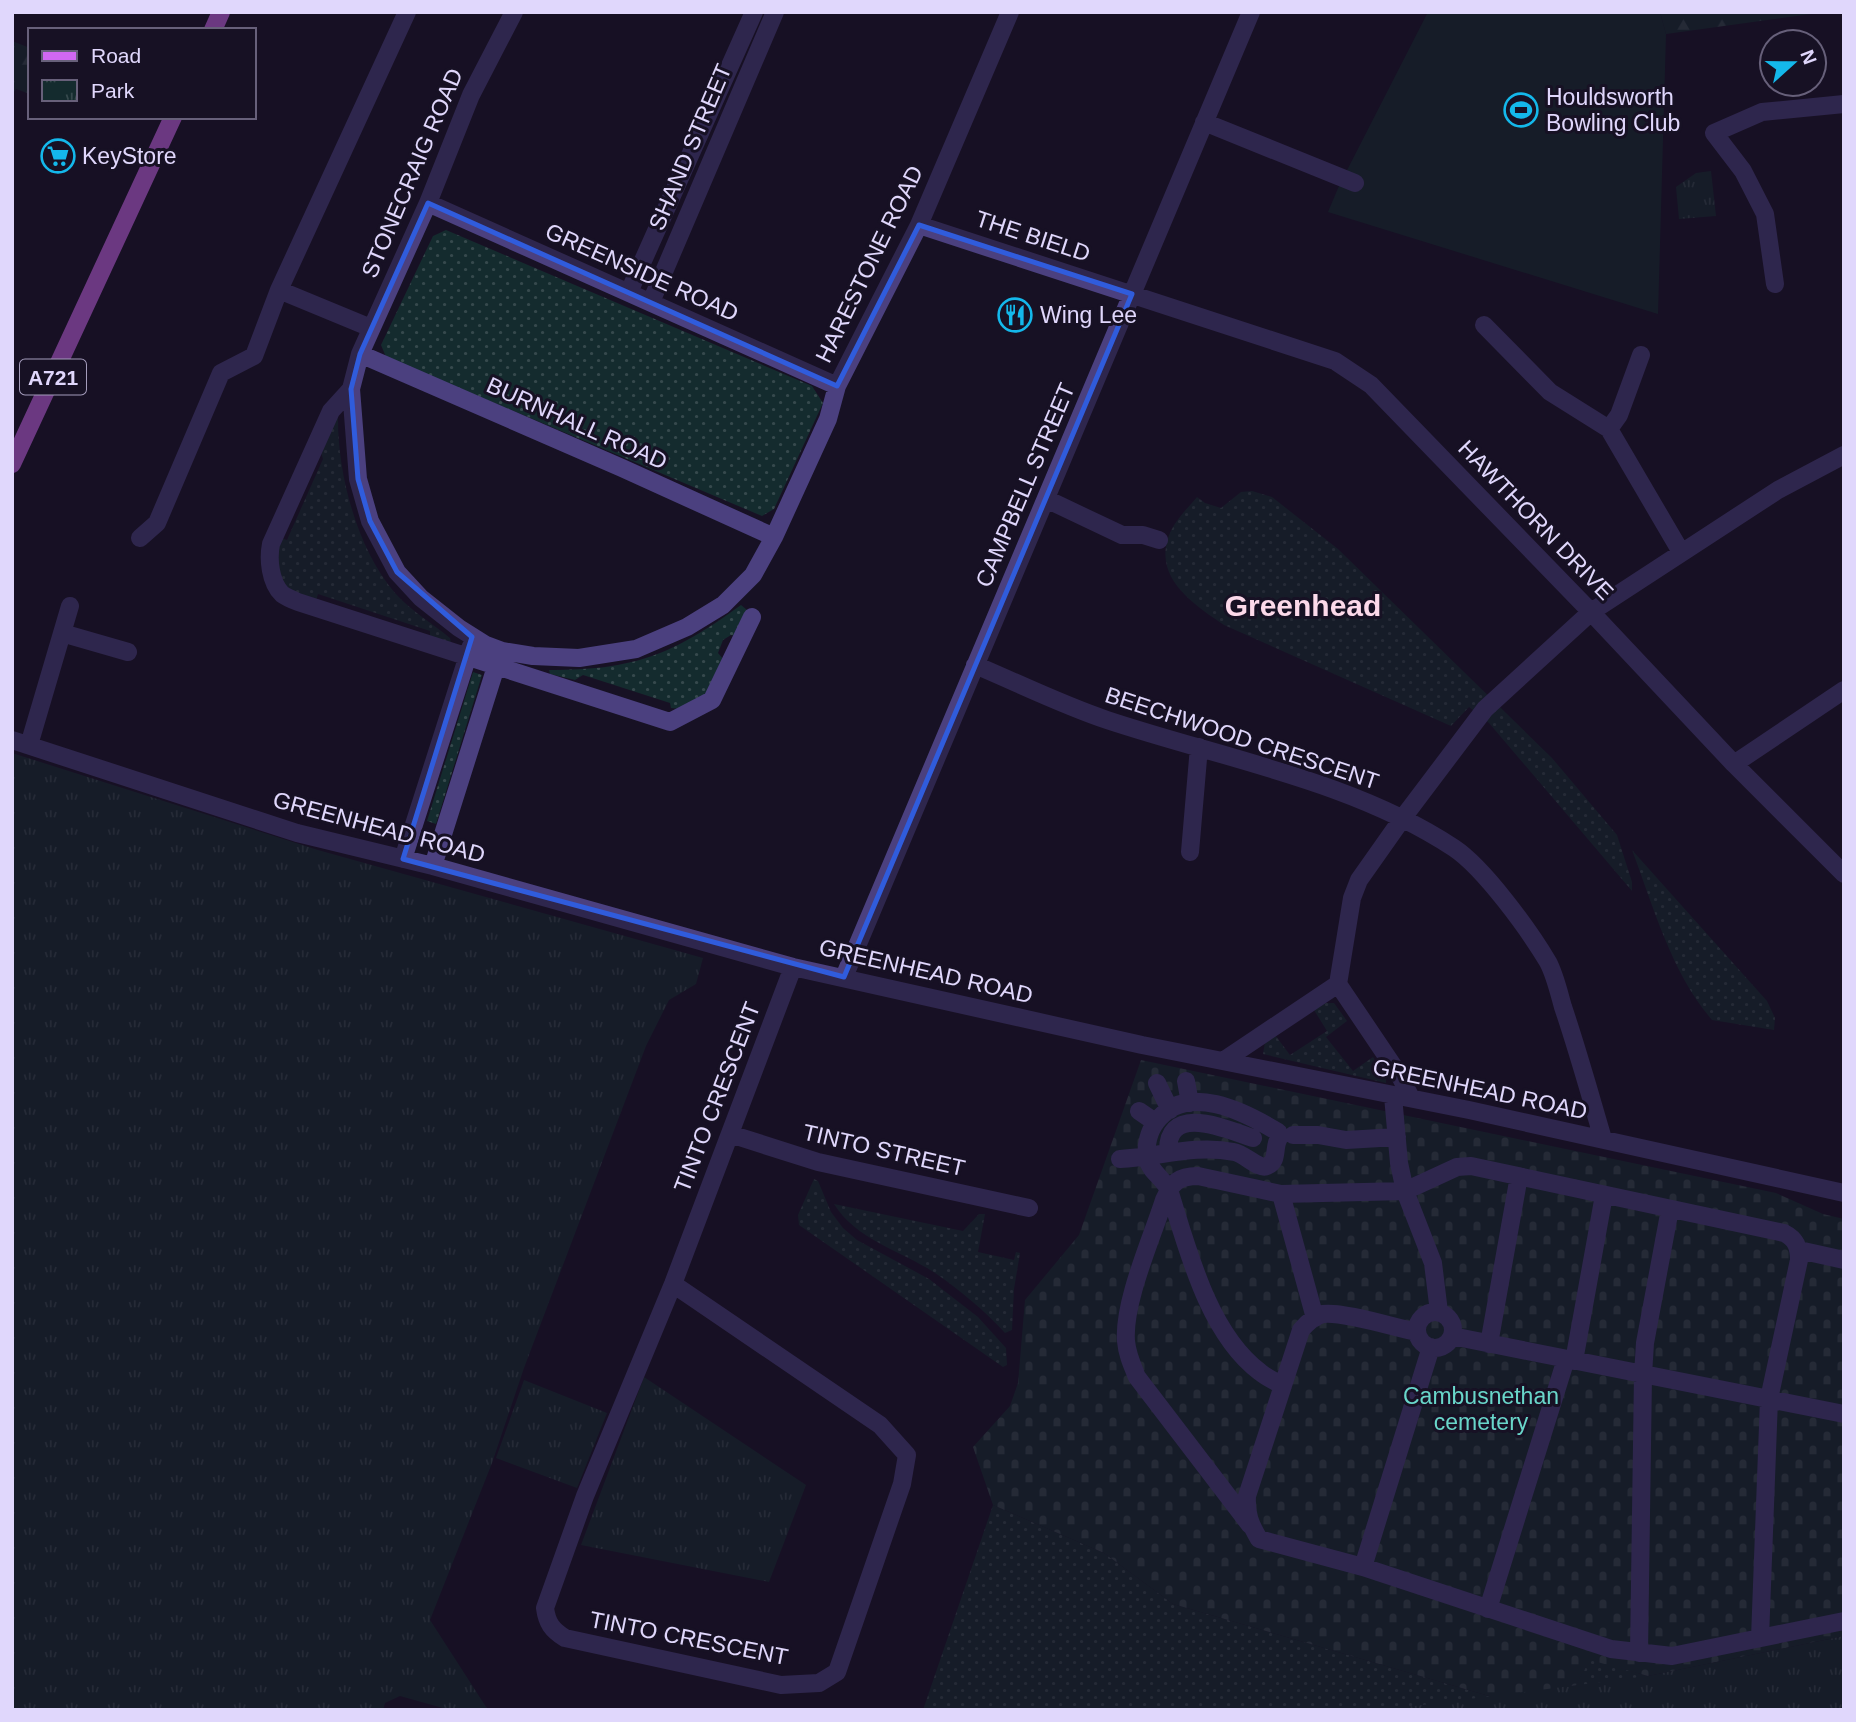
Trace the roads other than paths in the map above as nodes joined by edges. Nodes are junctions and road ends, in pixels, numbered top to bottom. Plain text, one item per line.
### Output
1 (407, 12) edge
2 (514, 12) edge
3 (754, 12) edge
4 (775, 12) edge
5 (1010, 12) edge
6 (1251, 12) edge
7 (1844, 104) edge
8 (172, 119) edge
9 (1204, 122) junction
10 (1355, 183) dead end
11 (428, 203) junction
12 (919, 225) junction
13 (1775, 285) dead end
14 (279, 290) junction
15 (629, 292) junction
16 (1132, 294) junction
17 (650, 302) junction
18 (1484, 325) dead end
19 (371, 328) junction
20 (360, 354) junction
21 (1641, 355) dead end
22 (836, 386) junction
23 (351, 388) junction
24 (1609, 429) junction
25 (1844, 455) edge
26 (12, 464) edge
27 (1046, 499) junction
28 (774, 537) junction
29 (140, 538) dead end
30 (1160, 540) dead end
31 (1681, 552) junction
32 (70, 606) dead end
33 (1591, 612) junction
34 (752, 617) dead end
35 (62, 633) junction
36 (472, 637) junction
37 (128, 652) dead end
38 (469, 656) junction
39 (499, 659) junction
40 (975, 665) junction
41 (1844, 690) edge
42 (20, 742) edge
43 (1199, 747) junction
44 (1734, 764) junction
45 (1402, 819) junction
46 (1190, 852) dead end
47 (404, 859) junction
48 (433, 866) junction
49 (1844, 874) edge
50 (793, 967) junction
51 (844, 978) junction
52 (1338, 984) junction
53 (1223, 1061) junction
54 (1186, 1081) dead end
55 (1157, 1083) dead end
56 (1402, 1097) junction
57 (1190, 1103) junction
58 (1139, 1111) dead end
59 (1170, 1111) junction
60 (1152, 1130) junction
61 (730, 1134) junction
62 (1129, 1134) dead end
63 (1283, 1135) junction
64 (1397, 1137) junction
65 (1253, 1138) junction
66 (1603, 1139) junction
67 (1168, 1153) junction
68 (1147, 1158) junction
69 (1120, 1159) dead end
70 (1519, 1176) junction
71 (1169, 1189) junction
72 (1405, 1191) junction
73 (1844, 1193) edge
74 (1281, 1194) junction
75 (1604, 1195) junction
76 (1029, 1208) dead end
77 (1670, 1209) junction
78 (1799, 1250) junction
79 (1844, 1260) edge
80 (673, 1284) junction
81 (1439, 1312) junction
82 (1315, 1318) junction
83 (1417, 1332) junction
84 (1452, 1336) junction
85 (1489, 1344) junction
86 (1431, 1347) junction
87 (1570, 1360) junction
88 (1643, 1375) junction
89 (1283, 1386) junction
90 (1769, 1399) junction
91 (1844, 1414) edge
92 (1250, 1525) junction
93 (1363, 1567) junction
94 (1488, 1609) junction
95 (1844, 1621) edge
96 (1760, 1638) junction
97 (1639, 1653) junction

1 - 14 street
2 - 11 street, STONECRAIG ROAD
3 - 15 street, SHAND STREET
4 - 17 street, SHAND STREET
5 - 12 street, HARESTONE ROAD
6 - 9 street, CAMPBELL STREET
7 - 13 street
8 - 26 main road, A721
9 - 10 street
9 - 16 street, CAMPBELL STREET
11 - 15 street, GREENSIDE ROAD
11 - 19 street, STONECRAIG ROAD
12 - 16 street, THE BIELD
12 - 22 street, HARESTONE ROAD
14 - 19 street
14 - 29 street
15 - 17 street, GREENSIDE ROAD
16 - 27 street, CAMPBELL STREET
16 - 33 street, HAWTHORN DRIVE
17 - 22 street, GREENSIDE ROAD
18 - 24 street
19 - 20 street, STONECRAIG ROAD
20 - 23 street, STONECRAIG ROAD
20 - 28 street, BURNHALL ROAD
21 - 24 street
22 - 28 street, HARESTONE ROAD
23 - 36 street
23 - 38 street
24 - 31 street
25 - 31 street
27 - 30 street
27 - 40 street, CAMPBELL STREET
28 - 39 street, HARESTONE ROAD
31 - 33 street
32 - 35 street
33 - 44 street, HAWTHORN DRIVE
33 - 45 street
34 - 39 street
35 - 37 street
35 - 42 street
36 - 38 street
36 - 39 street
38 - 39 street
38 - 47 street
39 - 48 street
40 - 43 street, BEECHWOOD CRESCENT
40 - 51 street, CAMPBELL STREET
41 - 44 street
42 - 47 street, GREENHEAD ROAD
43 - 45 street, BEECHWOOD CRESCENT
43 - 46 street
44 - 49 street, HAWTHORN DRIVE
45 - 52 street
45 - 66 street, BEECHWOOD CRESCENT
47 - 48 street, GREENHEAD ROAD
48 - 50 street, GREENHEAD ROAD
50 - 51 street, GREENHEAD ROAD
50 - 61 street, TINTO CRESCENT
51 - 53 street, GREENHEAD ROAD
52 - 53 street
52 - 56 street
53 - 56 street, GREENHEAD ROAD
54 - 57 street
55 - 59 street
56 - 64 street
56 - 66 street, GREENHEAD ROAD
57 - 59 street
57 - 65 street
58 - 60 street
59 - 60 street
60 - 62 street
60 - 68 street
61 - 76 street, TINTO STREET
61 - 80 street, TINTO CRESCENT
63 - 64 street
63 - 65 street
63 - 65 street
64 - 72 street
65 - 67 street
65 - 67 street
66 - 73 street, GREENHEAD ROAD
67 - 68 street
68 - 69 street
68 - 71 street
70 - 72 street
70 - 75 street
70 - 85 street
71 - 74 street
71 - 89 street
71 - 92 street
72 - 74 street
72 - 81 street
74 - 82 street
75 - 77 street
75 - 87 street
77 - 78 street
77 - 88 street
78 - 79 street
78 - 90 street
80 - 80 street, TINTO CRESCENT
81 - 83 street
81 - 84 street
82 - 83 street
82 - 89 street
83 - 86 street
84 - 85 street
84 - 86 street
85 - 87 street
86 - 93 street
87 - 88 street
87 - 94 street
88 - 90 street
88 - 97 street
89 - 92 street
90 - 91 street
90 - 96 street
92 - 93 street
93 - 94 street
94 - 97 street
95 - 96 street
96 - 97 street

